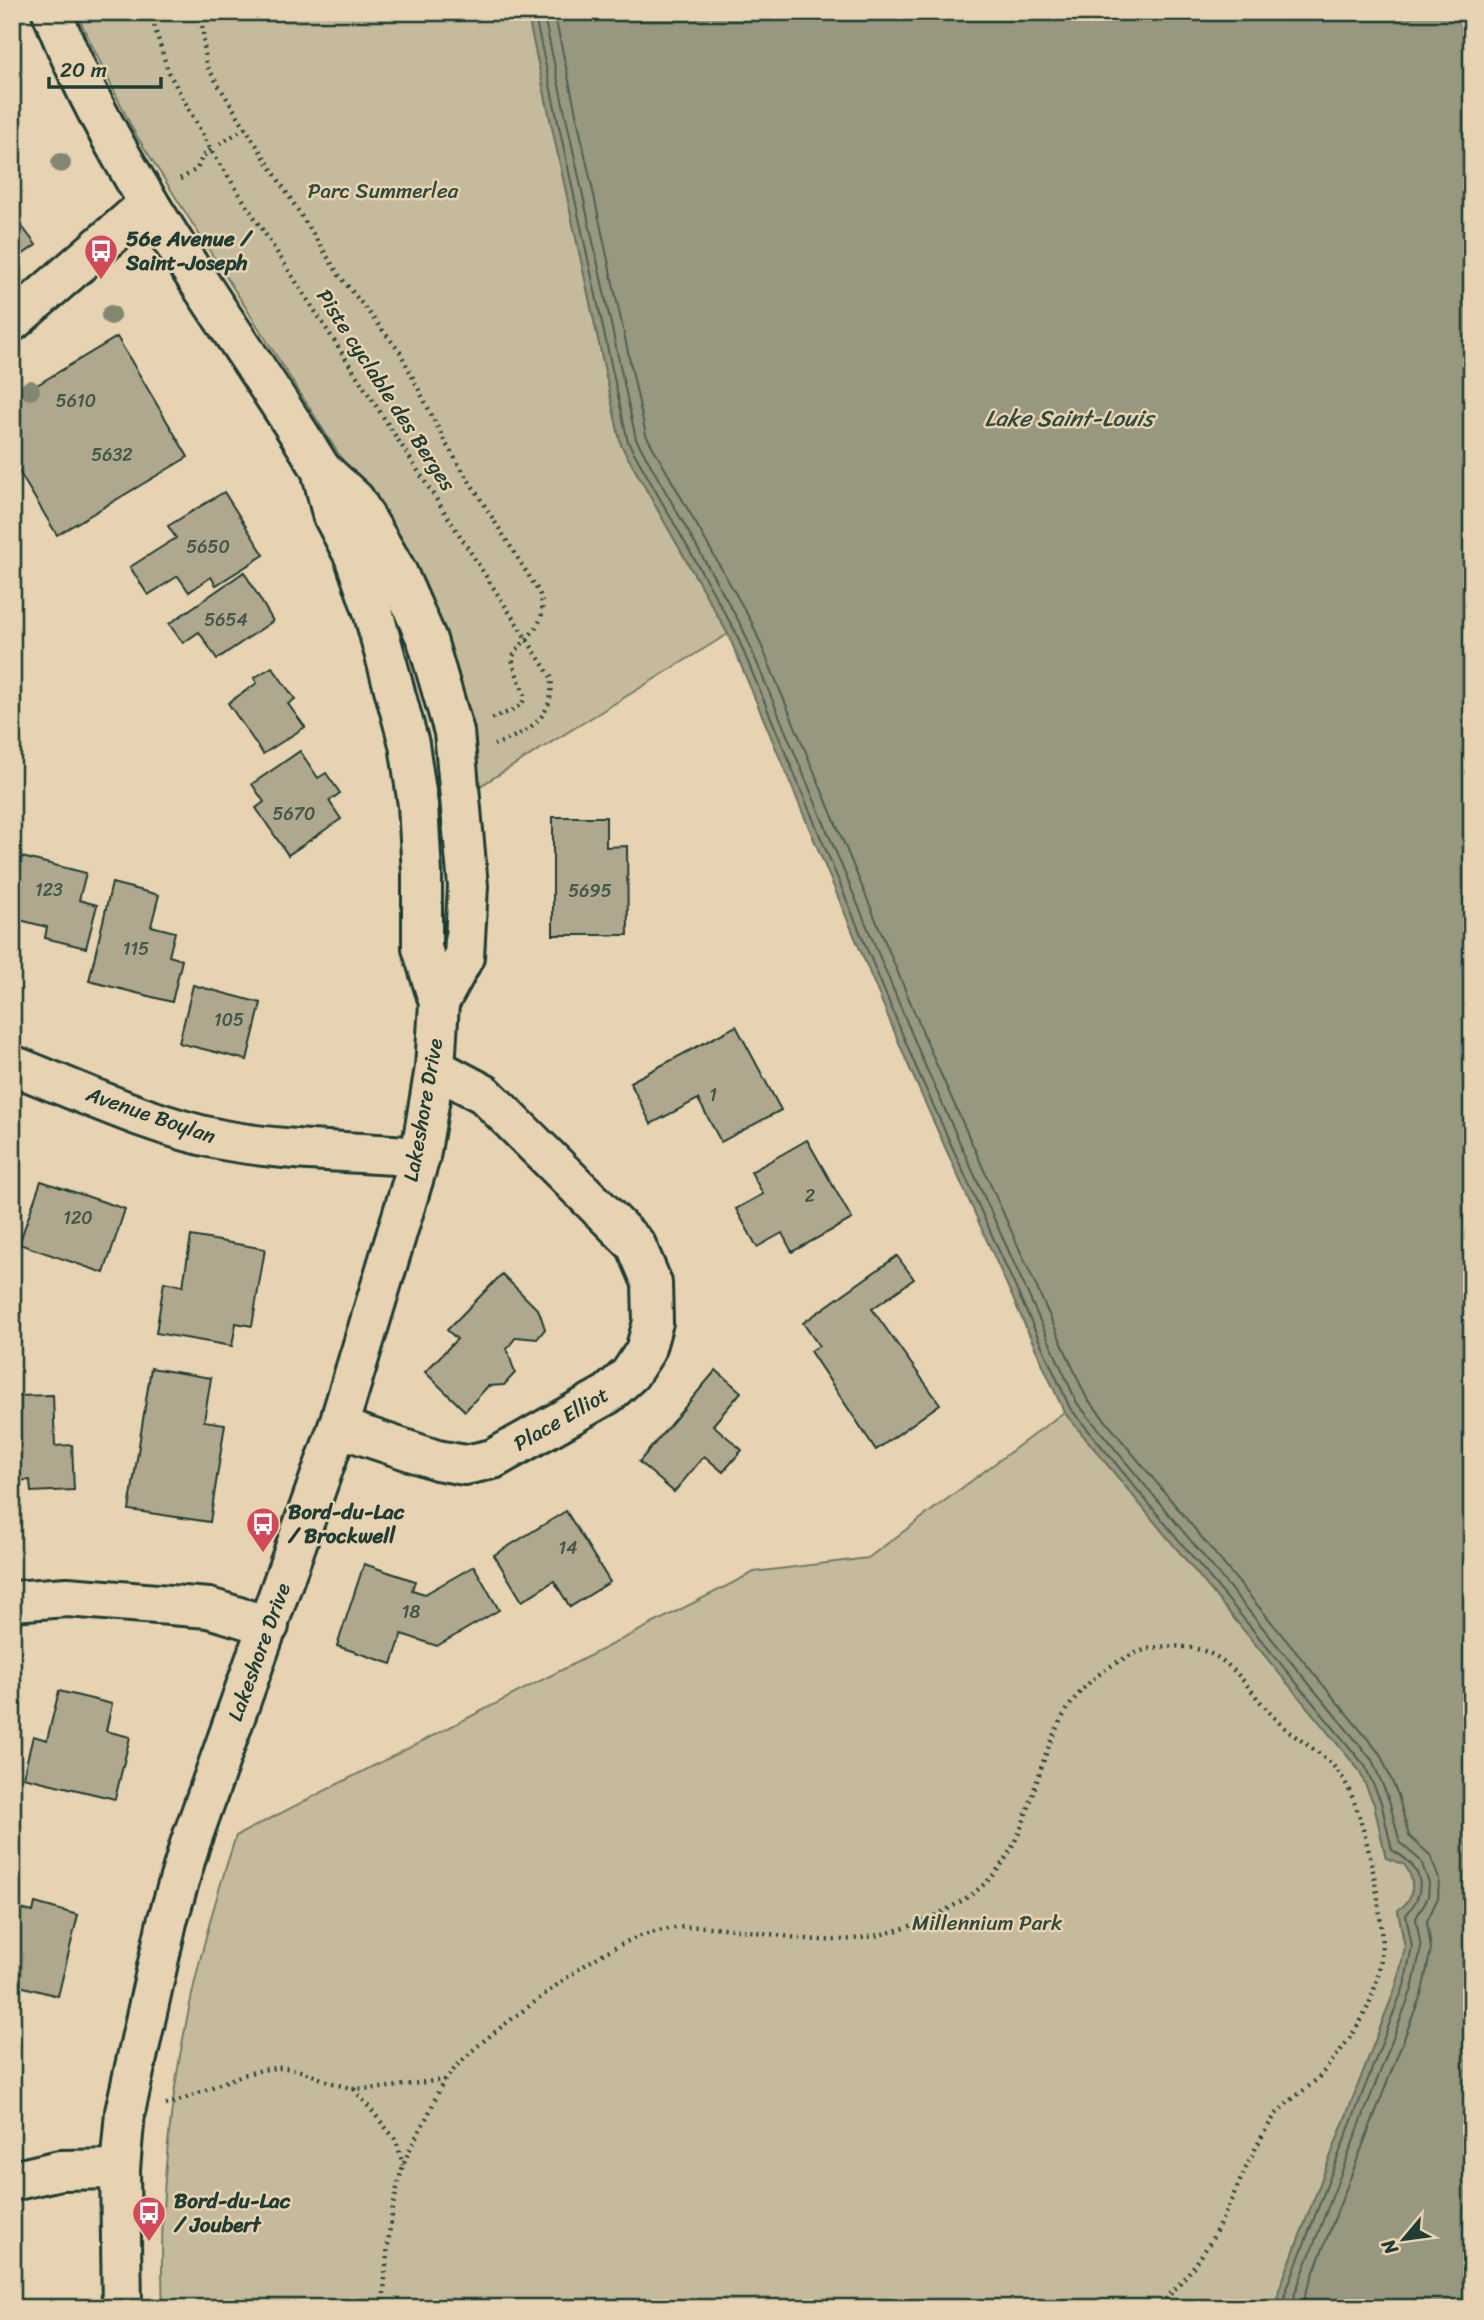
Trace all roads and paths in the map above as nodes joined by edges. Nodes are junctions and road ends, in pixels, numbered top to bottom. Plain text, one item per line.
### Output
1 (52, 12) edge
2 (150, 12) edge
3 (201, 12) edge
4 (245, 128) junction
5 (220, 144) dead end
6 (211, 150) junction
7 (178, 180) dead end
8 (149, 204) junction
9 (12, 322) edge
10 (321, 469) junction
11 (527, 637) junction
12 (482, 722) dead end
13 (486, 748) dead end
14 (439, 1003) junction
15 (12, 1065) edge
16 (435, 1068) junction
17 (420, 1157) junction
18 (338, 1427) junction
19 (12, 1601) edge
20 (269, 1626) junction
21 (445, 2080) junction
22 (353, 2088) junction
23 (164, 2106) dead end
24 (403, 2165) junction
25 (120, 2169) junction
26 (12, 2181) edge
27 (122, 2308) edge
28 (383, 2308) edge
29 (1158, 2308) edge

1 - 8 street
2 - 6 path, Piste cyclable des Berges
3 - 4 path
4 - 5 path
4 - 11 path
6 - 7 path
6 - 11 path, Piste cyclable des Berges
8 - 9 street
8 - 10 street
10 - 14 street, Lakeshore Drive
10 - 14 street, Lakeshore Drive
11 - 12 path
11 - 13 path, Piste cyclable des Berges
14 - 16 street, Lakeshore Drive
15 - 17 street, Avenue Boylan
16 - 17 street, Lakeshore Drive
16 - 18 street, Place Elliot
17 - 18 street, Lakeshore Drive
18 - 20 street, Lakeshore Drive
19 - 20 street
20 - 25 street, Lakeshore Drive
21 - 22 path
21 - 24 path
21 - 29 path
22 - 23 path
22 - 24 path
24 - 28 path
25 - 26 street
25 - 27 street, Lakeshore Drive

